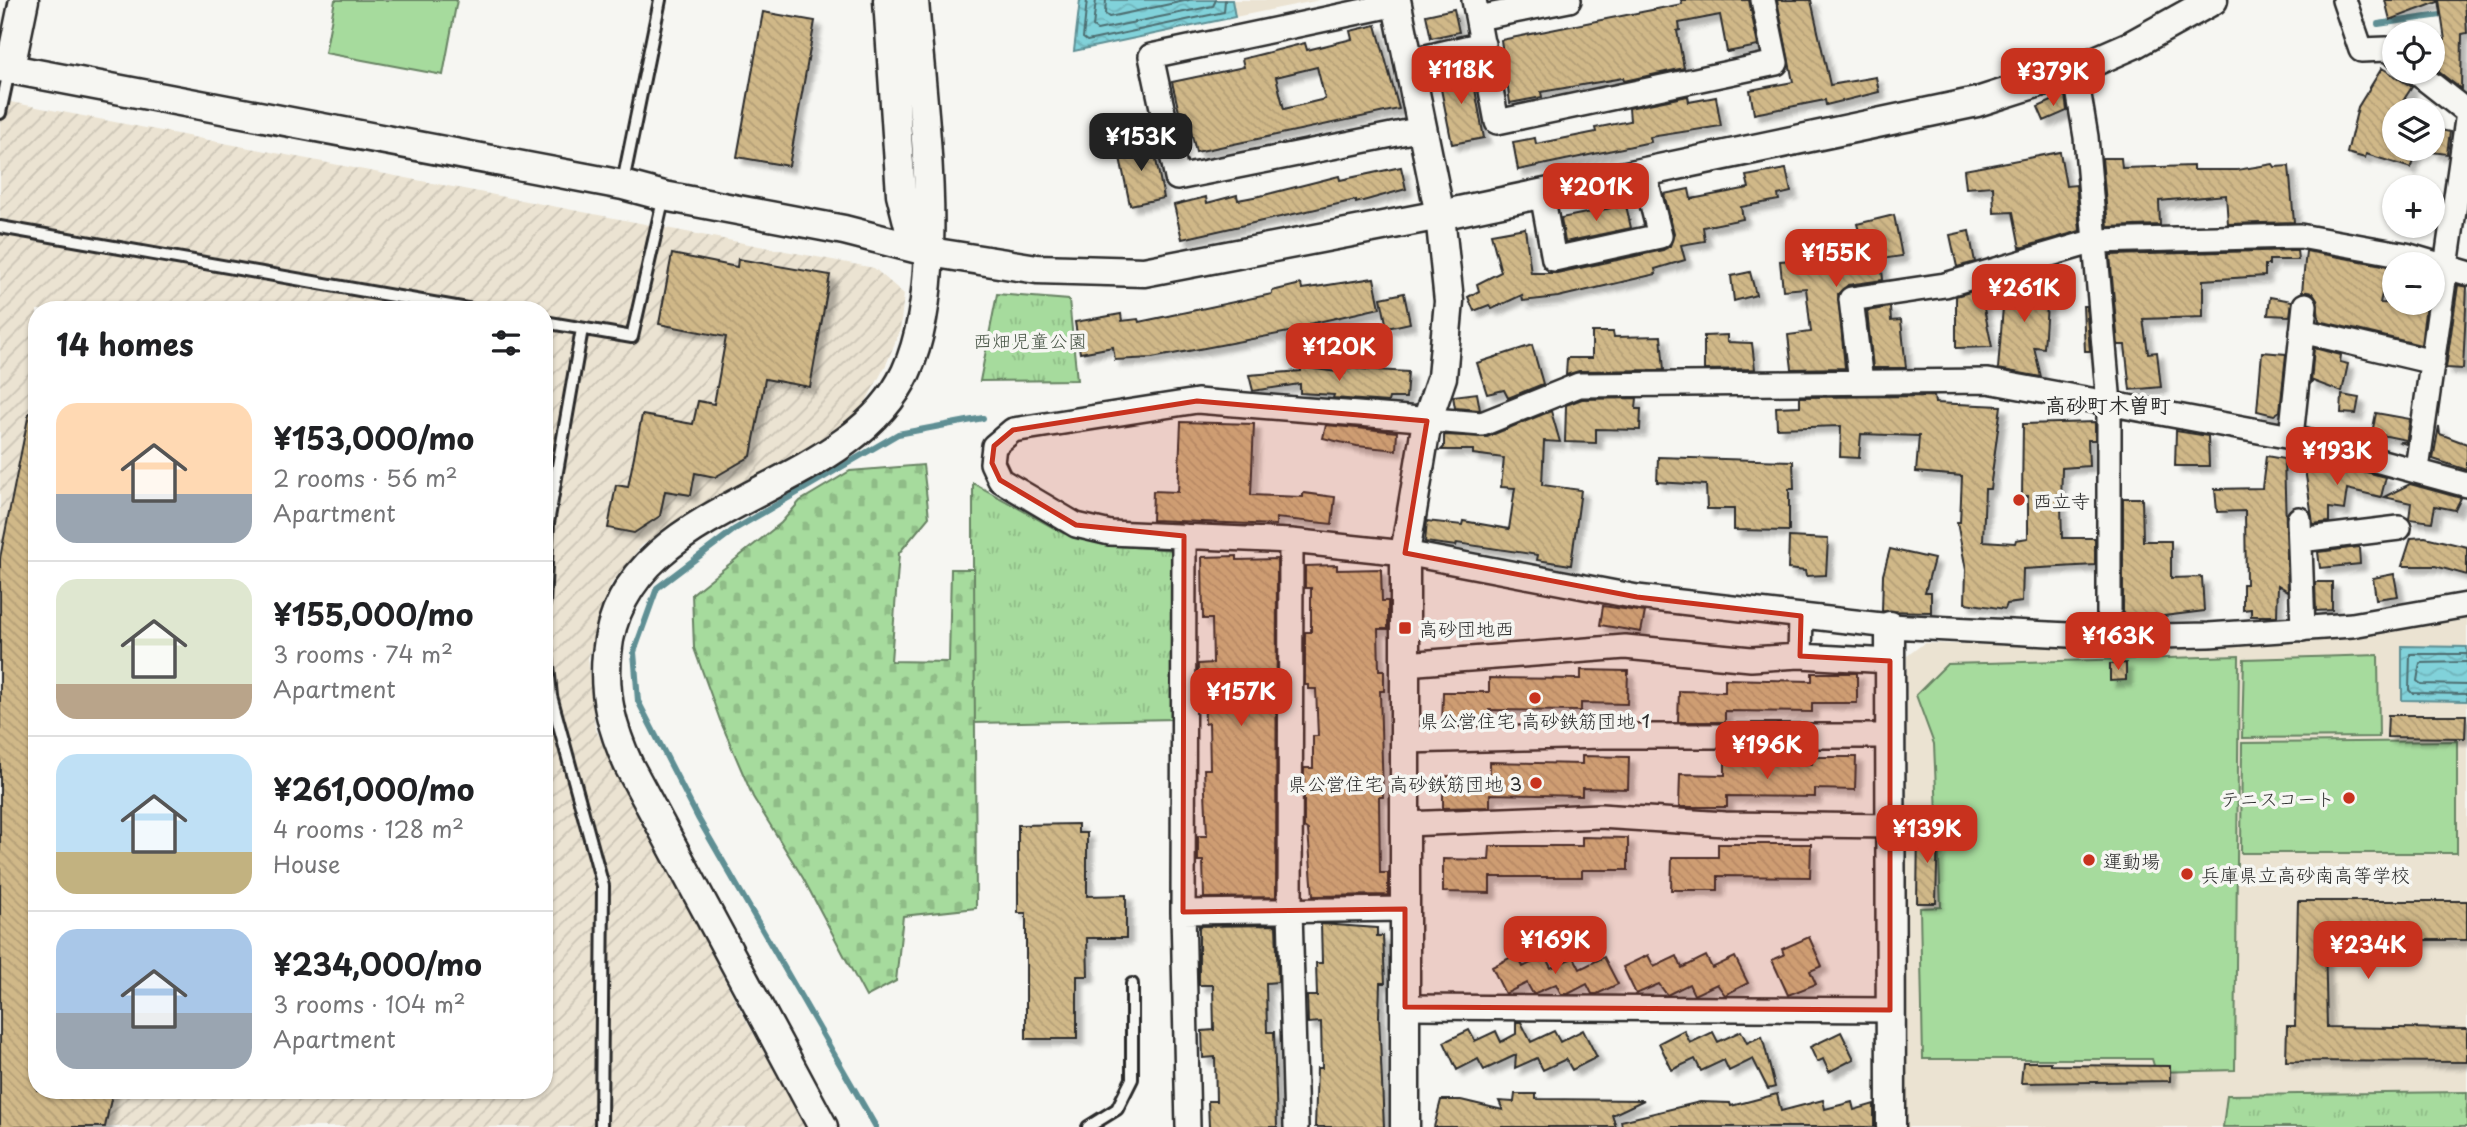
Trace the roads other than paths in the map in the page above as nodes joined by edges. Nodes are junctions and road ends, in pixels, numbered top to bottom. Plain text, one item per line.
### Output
1 (24, 0) edge
2 (660, 0) edge
3 (888, 0) edge
4 (914, 0) edge
5 (1569, 0) edge
6 (1763, 0) edge
7 (2213, 0) edge
8 (2344, 0) edge
9 (1397, 2) edge
10 (1476, 9) edge
11 (1483, 44) junction
12 (2382, 49) edge
13 (1409, 61) junction
14 (5, 68) edge
15 (2068, 73) junction
16 (2431, 84) edge
17 (2467, 112) edge
18 (0, 113) edge
19 (2467, 120) edge
20 (1422, 129) junction
21 (1644, 172) junction
22 (623, 185) junction
23 (1542, 194) junction
24 (664, 196) junction
25 (1440, 215) junction
26 (0, 227) edge
27 (2095, 241) junction
28 (930, 252) junction
29 (2456, 271) edge
30 (422, 301) edge
31 (2305, 305) dead end
32 (553, 324) edge
33 (582, 329) junction
34 (2302, 331) junction
35 (2433, 362) junction
36 (1861, 382) junction
37 (2109, 404) junction
38 (1427, 421) junction
39 (2291, 437) junction
40 (2417, 469) junction
41 (2467, 485) edge
42 (553, 494) edge
43 (2399, 528) dead end
44 (1184, 537) junction
45 (1291, 541) junction
46 (1405, 553) junction
47 (2467, 605) edge
48 (1801, 615) junction
49 (1890, 626) junction
50 (2303, 629) junction
51 (2109, 637) junction
52 (1800, 656) junction
53 (1890, 662) junction
54 (1405, 664) junction
55 (553, 703) edge
56 (1890, 736) junction
57 (1405, 741) junction
58 (1405, 824) junction
59 (1890, 826) junction
60 (1405, 909) junction
61 (1290, 910) junction
62 (1183, 912) junction
63 (1132, 984) dead end
64 (1405, 1007) junction
65 (1890, 1010) junction
66 (601, 1127) edge
67 (823, 1127) edge
68 (1088, 1127) edge
69 (1188, 1127) edge
70 (1296, 1127) edge
71 (1405, 1127) edge
72 (1891, 1127) edge

1 - 14 street
2 - 22 lane
3 - 28 street
4 - 28 street
5 - 10 street
6 - 11 street
7 - 15 street
8 - 12 street
9 - 13 street
9 - 20 street
10 - 11 street
11 - 13 street
13 - 20 street
14 - 18 lane
14 - 22 street
15 - 21 street
15 - 27 street
16 - 17 street
19 - 29 street
20 - 25 street
21 - 23 street
21 - 23 street
22 - 24 street
23 - 25 street
24 - 28 street
24 - 33 lane
25 - 28 street
25 - 38 street
26 - 30 lane
27 - 29 street
27 - 36 street
27 - 37 street
28 - 67 street
29 - 35 street
31 - 34 street
32 - 33 lane
33 - 42 lane
34 - 35 street
34 - 39 street
35 - 40 street
36 - 37 street
36 - 38 street
37 - 39 street
37 - 51 street
38 - 44 street
38 - 46 street
39 - 40 street
40 - 41 street
43 - 50 street
44 - 45 street
44 - 62 street
45 - 46 street
45 - 61 street
46 - 48 street
46 - 54 street
47 - 50 street
48 - 49 street
48 - 52 street
49 - 51 street
49 - 53 street
50 - 51 street
52 - 53 street
52 - 54 street
53 - 56 street
54 - 57 street
55 - 66 lane
56 - 57 street
56 - 59 street
57 - 58 street
58 - 59 street
58 - 60 street
59 - 65 street
60 - 61 street
60 - 64 street
61 - 62 street
61 - 70 street
62 - 69 street
63 - 68 lane
64 - 65 street
64 - 71 street
65 - 72 street

